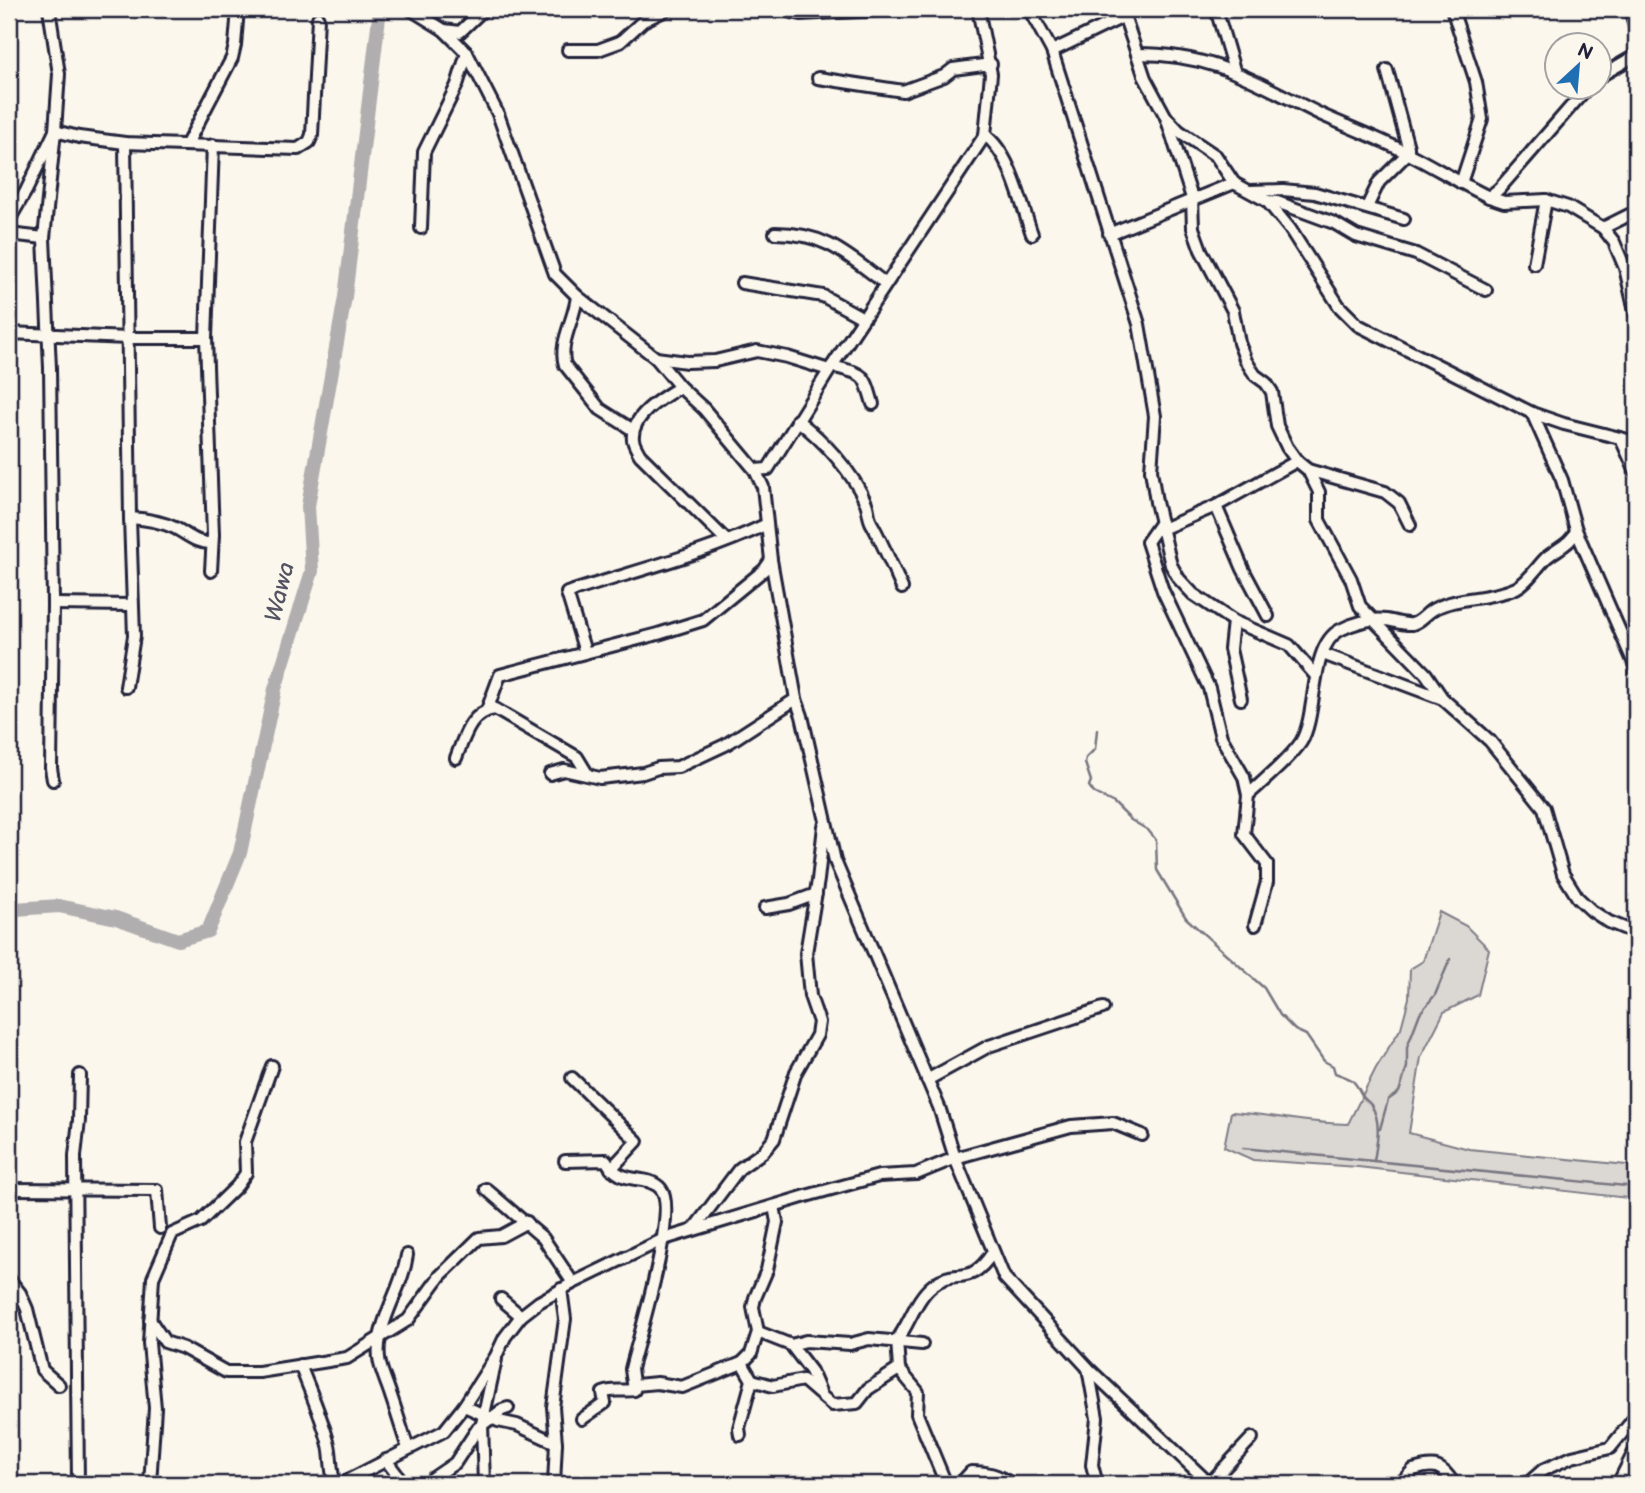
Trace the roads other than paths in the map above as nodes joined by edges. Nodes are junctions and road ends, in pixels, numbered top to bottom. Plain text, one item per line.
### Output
1 (49, 9) edge
2 (238, 9) edge
3 (410, 9) edge
4 (484, 9) edge
5 (668, 9) edge
6 (777, 9) edge
7 (900, 9) edge
8 (978, 9) edge
9 (1029, 9) edge
10 (1216, 9) edge
11 (1452, 9) edge
12 (1625, 9) edge
13 (1124, 12) edge
14 (1634, 14) edge
15 (318, 18) dead end
16 (444, 30) junction
17 (1636, 32) edge
18 (568, 50) dead end
19 (1052, 51) junction
20 (1636, 52) edge
21 (467, 53) junction
22 (1137, 54) junction
23 (991, 64) junction
24 (1614, 68) edge
25 (1234, 70) junction
26 (1387, 70) dead end
27 (818, 78) dead end
28 (1575, 102) edge
29 (1166, 117) junction
30 (55, 131) junction
31 (985, 135) junction
32 (125, 143) junction
33 (187, 144) junction
34 (213, 145) junction
35 (1408, 153) junction
36 (1234, 183) junction
37 (1461, 183) junction
38 (1250, 191) junction
39 (1489, 197) junction
40 (1192, 198) junction
41 (1546, 200) junction
42 (1267, 201) junction
43 (1367, 207) junction
44 (1636, 214) edge
45 (1404, 219) dead end
46 (9, 220) edge
47 (421, 228) dead end
48 (1603, 228) junction
49 (9, 233) edge
50 (775, 233) dead end
51 (1032, 234) dead end
52 (1109, 234) junction
53 (44, 238) junction
54 (1534, 264) dead end
55 (1631, 268) edge
56 (742, 283) dead end
57 (886, 284) junction
58 (1486, 290) dead end
59 (577, 296) junction
60 (1636, 316) edge
61 (863, 318) junction
62 (9, 333) edge
63 (48, 335) junction
64 (128, 338) junction
65 (206, 338) junction
66 (656, 358) junction
67 (830, 368) junction
68 (680, 387) junction
69 (873, 404) dead end
70 (1532, 413) junction
71 (797, 420) junction
72 (633, 430) junction
73 (1620, 439) junction
74 (1636, 442) edge
75 (1297, 461) junction
76 (768, 469) junction
77 (755, 470) junction
78 (1308, 470) junction
79 (1636, 472) edge
80 (763, 487) junction
81 (1216, 506) junction
82 (130, 518) junction
83 (765, 525) junction
84 (1162, 525) junction
85 (1409, 525) dead end
86 (1576, 530) junction
87 (726, 540) junction
88 (211, 543) junction
89 (771, 560) junction
90 (211, 571) dead end
91 (902, 588) dead end
92 (53, 604) junction
93 (132, 605) junction
94 (1268, 616) dead end
95 (1371, 620) junction
96 (1233, 621) junction
97 (585, 652) junction
98 (1323, 654) junction
99 (1636, 668) edge
100 (1315, 675) junction
101 (126, 687) dead end
102 (796, 699) junction
103 (1241, 699) dead end
104 (1443, 699) junction
105 (487, 710) junction
106 (456, 758) dead end
107 (550, 774) dead end
108 (587, 775) junction
109 (53, 780) dead end
110 (1248, 795) junction
111 (825, 819) junction
112 (816, 894) junction
113 (765, 908) dead end
114 (1255, 925) dead end
115 (1636, 933) edge
116 (1103, 1008) dead end
117 (272, 1066) dead end
118 (80, 1075) dead end
119 (572, 1078) dead end
120 (927, 1080) junction
121 (1142, 1135) dead end
122 (955, 1158) junction
123 (565, 1161) dead end
124 (611, 1169) junction
125 (9, 1189) edge
126 (75, 1189) junction
127 (486, 1189) dead end
128 (774, 1206) junction
129 (527, 1222) junction
130 (160, 1228) dead end
131 (693, 1230) junction
132 (664, 1239) junction
133 (993, 1252) junction
134 (407, 1255) dead end
135 (9, 1279) edge
136 (573, 1283) junction
137 (561, 1289) junction
138 (501, 1299) dead end
139 (521, 1316) junction
140 (150, 1320) junction
141 (758, 1332) junction
142 (379, 1340) junction
143 (897, 1340) junction
144 (922, 1344) dead end
145 (791, 1345) junction
146 (496, 1356) junction
147 (742, 1363) junction
148 (300, 1365) junction
149 (1088, 1368) junction
150 (899, 1369) junction
151 (1099, 1379) junction
152 (752, 1380) junction
153 (59, 1385) dead end
154 (634, 1390) junction
155 (1092, 1395) junction
156 (823, 1398) junction
157 (464, 1406) junction
158 (508, 1408) dead end
159 (1636, 1416) edge
160 (486, 1419) junction
161 (582, 1419) dead end
162 (740, 1435) dead end
163 (1252, 1438) dead end
164 (556, 1443) junction
165 (408, 1448) junction
166 (1636, 1448) edge
167 (386, 1461) junction
168 (78, 1484) edge
169 (150, 1484) edge
170 (335, 1484) edge
171 (342, 1484) edge
172 (404, 1484) edge
173 (429, 1484) edge
174 (484, 1484) edge
175 (554, 1484) edge
176 (946, 1484) edge
177 (960, 1484) edge
178 (1012, 1484) edge
179 (1097, 1484) edge
180 (1209, 1484) edge
181 (1400, 1484) edge
182 (1454, 1484) edge
183 (1527, 1484) edge
184 (1618, 1484) edge

1 - 30 street
2 - 33 street
3 - 16 street
4 - 16 street
5 - 18 street
6 - 7 street
8 - 23 street
9 - 19 street
10 - 25 street
11 - 37 street
12 - 14 street
13 - 19 street
13 - 22 street
14 - 17 street
15 - 34 street
16 - 21 street
19 - 52 street
20 - 24 street
21 - 47 street
21 - 59 street
22 - 25 street
22 - 29 street
23 - 27 street
23 - 31 street
25 - 35 street
26 - 35 street
28 - 39 street
29 - 36 street
29 - 40 street
30 - 32 street
30 - 46 street
30 - 53 street
31 - 51 street
31 - 57 street
32 - 33 street
32 - 64 street
33 - 34 street
34 - 65 street
35 - 37 street
35 - 43 street
36 - 38 street
36 - 40 street
37 - 39 street
38 - 42 street
38 - 43 street
39 - 41 street
40 - 52 street
40 - 75 street
41 - 48 street
41 - 54 street
42 - 58 street
42 - 70 street
43 - 45 street
44 - 48 street
48 - 55 street
49 - 53 street
50 - 57 street
52 - 84 street
53 - 63 street
55 - 60 street
56 - 61 street
57 - 61 street
59 - 66 street
59 - 72 street
61 - 67 street
62 - 63 street
63 - 64 street
63 - 92 street
64 - 65 street
64 - 82 street
65 - 88 street
66 - 67 street
66 - 68 street
67 - 69 street
67 - 71 street
68 - 72 street
68 - 77 street
70 - 73 street
70 - 86 street
71 - 76 street
71 - 91 street
72 - 87 street
73 - 74 street
73 - 79 street
75 - 78 street
75 - 81 street
76 - 77 street
76 - 80 street
77 - 80 street
78 - 85 street
78 - 95 street
80 - 83 street
81 - 84 street
81 - 94 street
82 - 88 street
82 - 93 street
83 - 87 street
83 - 89 street
84 - 96 street
84 - 110 street
86 - 95 street
86 - 99 street
87 - 97 street
88 - 90 street
89 - 97 street
89 - 102 street
92 - 93 street
92 - 109 street
93 - 101 street
95 - 98 street
95 - 104 street
96 - 100 street
96 - 103 street
97 - 105 street
98 - 100 street
98 - 104 street
100 - 110 street
102 - 108 street
102 - 111 street
104 - 115 street
105 - 106 street
105 - 108 street
107 - 108 street
110 - 114 street
111 - 112 street
111 - 120 street
112 - 113 street
112 - 131 street
116 - 120 street
117 - 140 street
118 - 126 street
119 - 124 street
120 - 122 street
121 - 122 street
122 - 128 street
122 - 133 street
123 - 124 street
124 - 132 street
125 - 126 street
126 - 130 street
126 - 168 street
127 - 129 street
128 - 131 street
128 - 141 street
129 - 136 street
129 - 142 street
131 - 132 street
132 - 136 street
132 - 154 street
133 - 143 street
133 - 149 street
134 - 142 street
135 - 153 street
136 - 137 street
137 - 139 street
137 - 164 street
138 - 139 street
139 - 146 street
140 - 148 street
140 - 169 street
141 - 145 street
141 - 147 street
142 - 148 street
142 - 165 street
143 - 144 street
143 - 145 street
143 - 150 street
145 - 156 street
146 - 157 street
146 - 160 street
147 - 152 street
147 - 154 street
148 - 170 street
149 - 151 street
149 - 155 street
150 - 156 street
150 - 176 street
151 - 155 street
151 - 180 street
152 - 156 street
152 - 162 street
154 - 161 street
155 - 179 street
157 - 160 street
157 - 165 street
158 - 160 street
159 - 183 street
160 - 164 street
160 - 173 street
160 - 174 street
163 - 180 street
164 - 175 street
165 - 167 street
166 - 184 street
167 - 171 street
167 - 172 street
177 - 178 street
181 - 182 street

